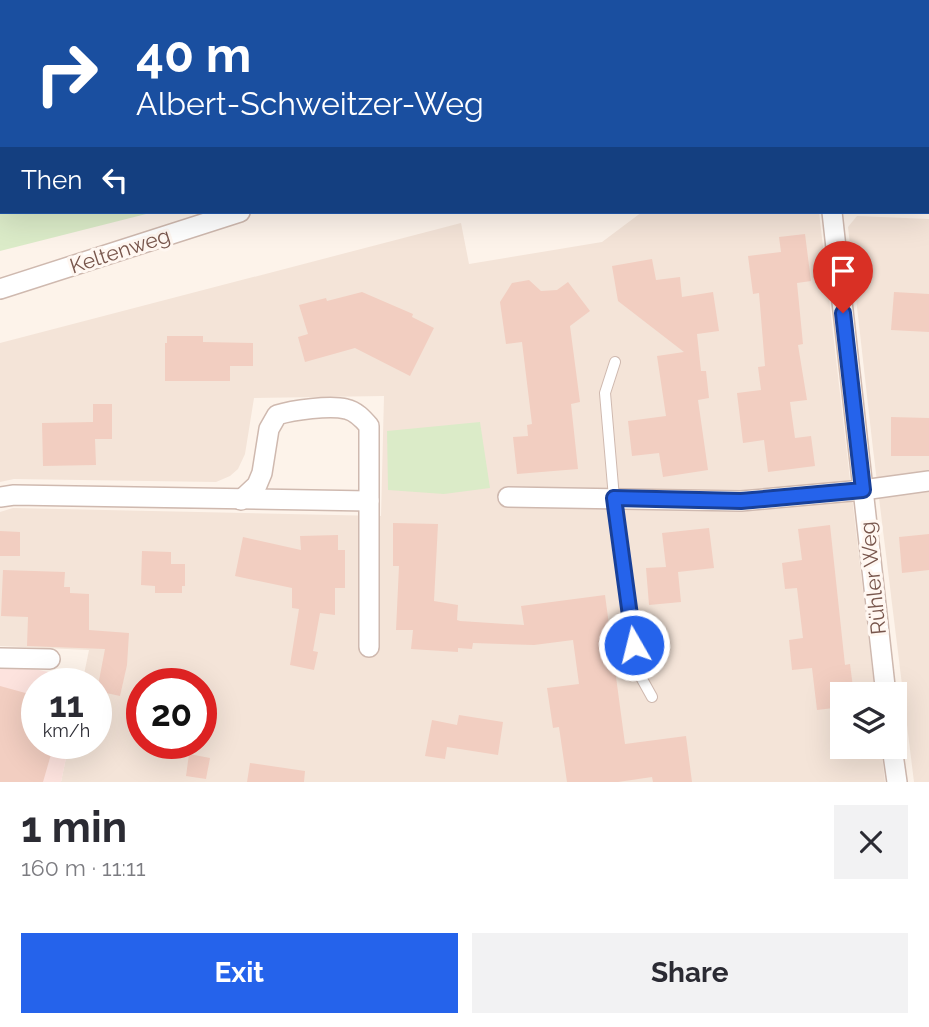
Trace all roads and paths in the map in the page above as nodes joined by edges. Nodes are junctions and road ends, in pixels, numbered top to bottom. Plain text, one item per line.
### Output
1 (234, 214) edge
2 (832, 214) edge
3 (0, 289) edge
4 (615, 362) dead end
5 (929, 481) edge
6 (863, 490) junction
7 (508, 496) dead end
8 (0, 497) edge
9 (614, 498) junction
10 (241, 500) junction
11 (369, 501) junction
12 (369, 647) dead end
13 (0, 658) edge
14 (50, 659) dead end
15 (885, 682) edge
16 (652, 697) dead end
17 (894, 759) edge
18 (897, 782) edge

1 - 3 street, Keltenweg
2 - 6 street, Rühler Weg
4 - 9 lane
5 - 6 street
6 - 9 street
6 - 15 street, Rühler Weg
7 - 9 street
8 - 10 street
9 - 16 lane
10 - 11 street
10 - 11 street
11 - 12 street
13 - 14 street
17 - 18 street

